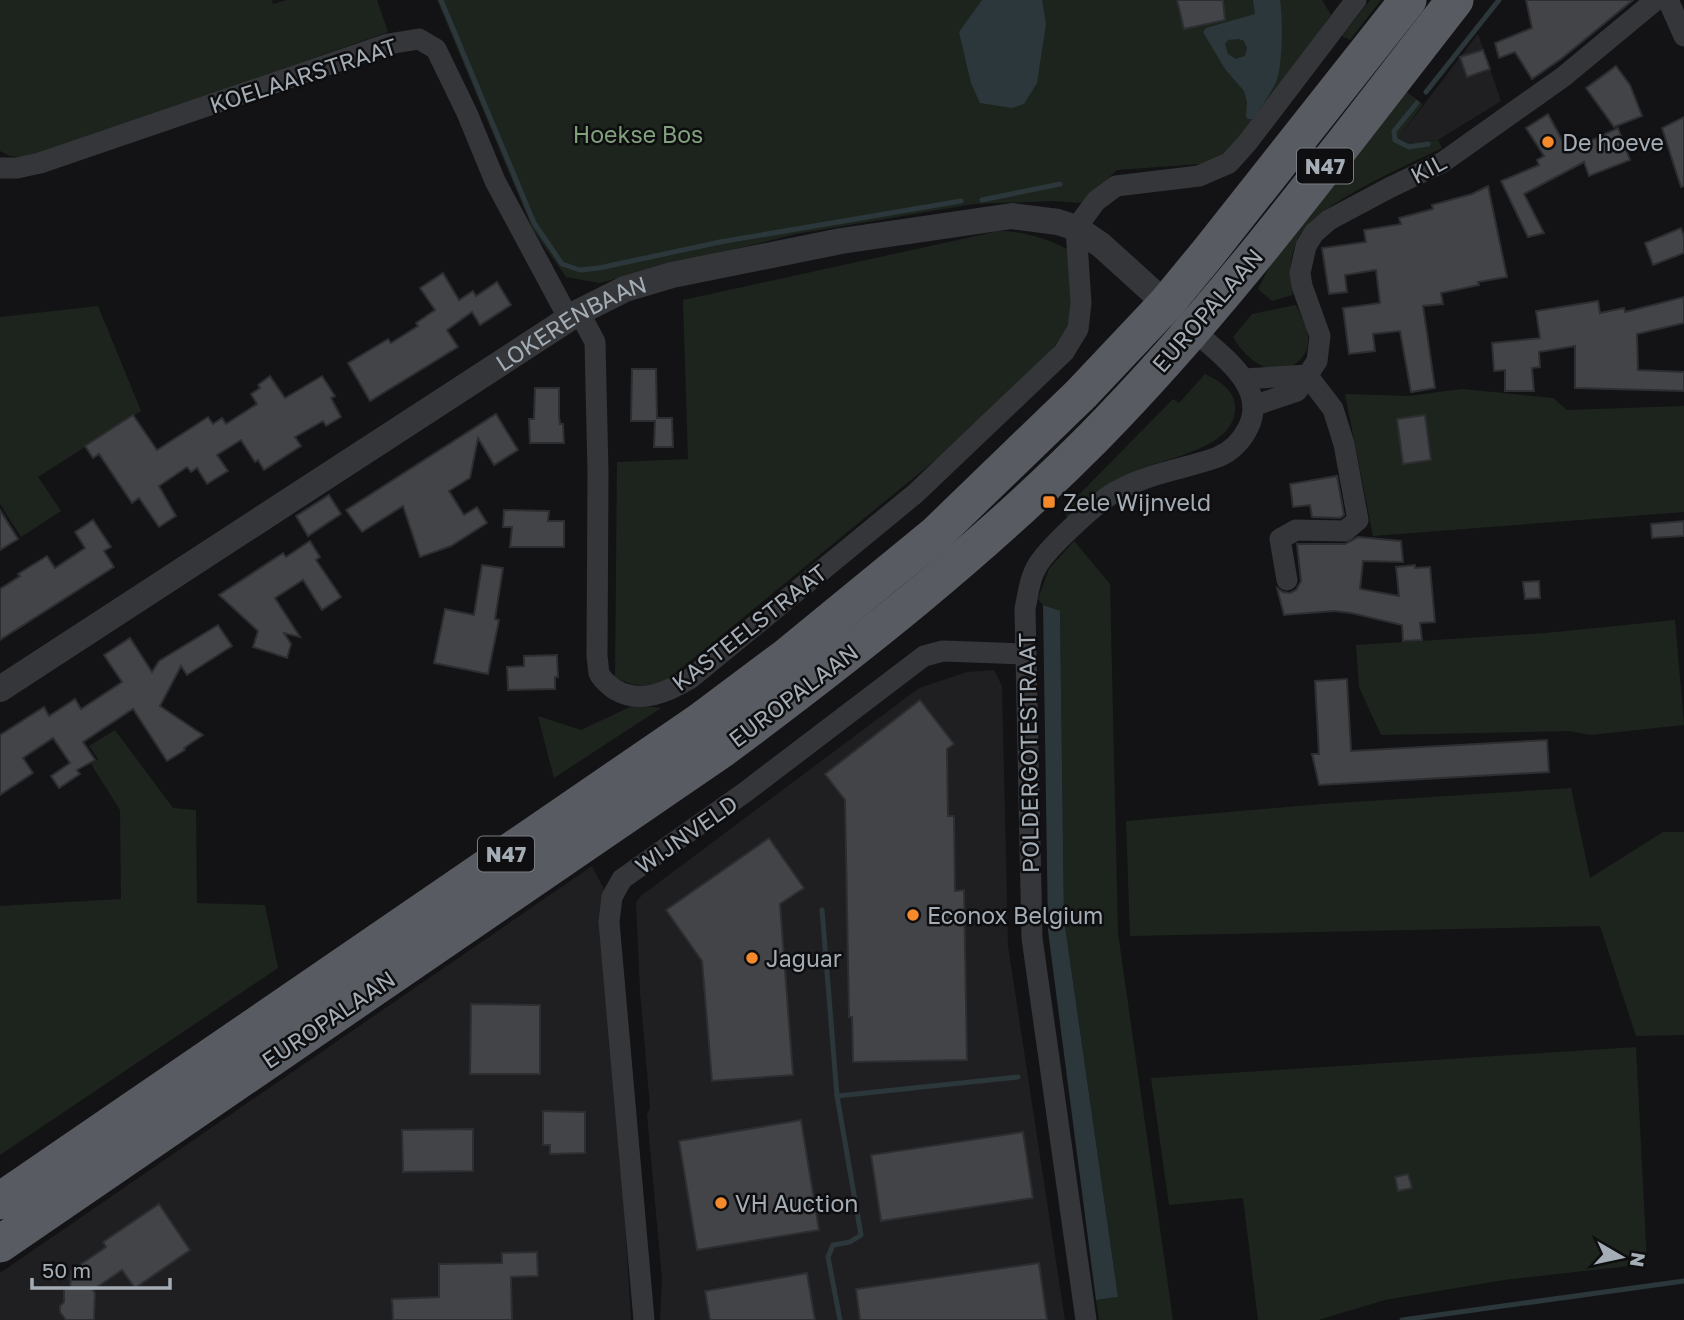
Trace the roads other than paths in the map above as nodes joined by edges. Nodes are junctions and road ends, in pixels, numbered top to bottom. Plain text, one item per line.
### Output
1 (1356, 0) edge
2 (1408, 0) edge
3 (1455, 0) edge
4 (1656, 0) edge
5 (1668, 0) edge
6 (1684, 36) edge
7 (0, 168) edge
8 (1076, 228) junction
9 (1166, 304) junction
10 (574, 315) junction
11 (1193, 330) junction
12 (1307, 375) junction
13 (1244, 379) junction
14 (1253, 407) junction
15 (1287, 580) dead end
16 (1024, 654) junction
17 (0, 689) edge
18 (0, 1201) edge
19 (0, 1244) edge
20 (643, 1320) edge
21 (1086, 1320) edge

1 - 8 street
2 - 9 highway, EUROPALAAN / N47
3 - 11 highway, EUROPALAAN / N47
4 - 12 street, KIL
5 - 6 street
7 - 10 street, KOELAARSTRAAT
8 - 9 street, LOKERENBAAN
8 - 10 street, LOKERENBAAN
8 - 10 street, KASTEELSTRAAT
9 - 11 street, LOKERENBAAN
9 - 18 highway, EUROPALAAN / N47
10 - 17 street, LOKERENBAAN
11 - 13 street
11 - 19 highway, EUROPALAAN / N47
12 - 13 street
12 - 14 street, KIL
12 - 15 street
13 - 14 street
14 - 16 street, POLDERGOTESTRAAT
16 - 20 street, WIJNVELD
16 - 21 street, POLDERGOTESTRAAT

